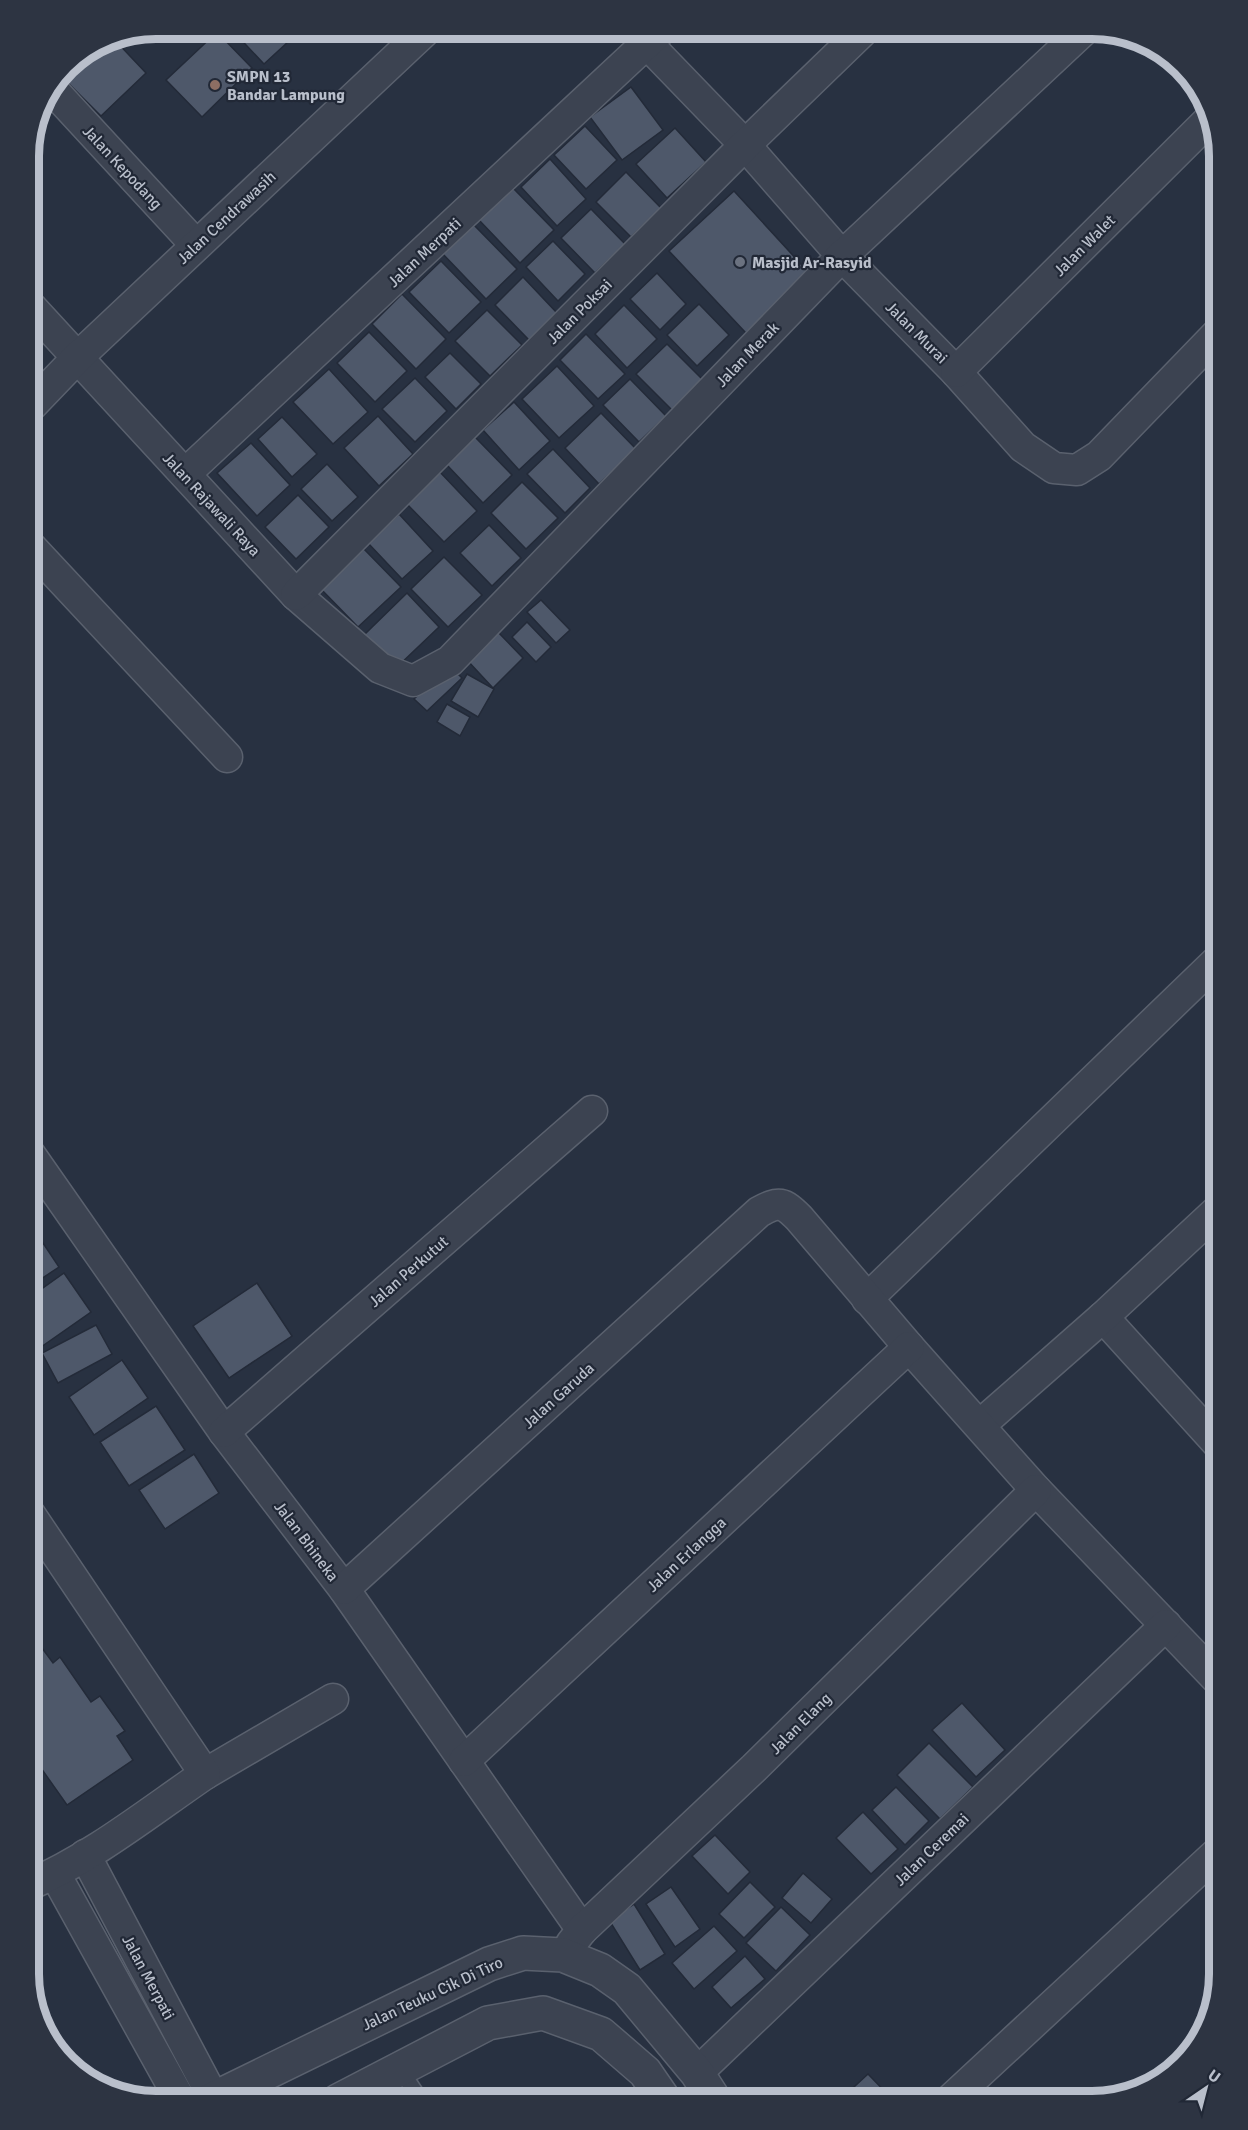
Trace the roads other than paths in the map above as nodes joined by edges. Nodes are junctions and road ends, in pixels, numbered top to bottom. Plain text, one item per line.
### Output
1 (416, 39) edge
2 (642, 39) edge
3 (651, 39) edge
4 (855, 39) edge
5 (1074, 39) edge
6 (57, 95) edge
7 (1204, 124) edge
8 (745, 145) junction
9 (196, 245) junction
10 (842, 256) junction
11 (39, 315) edge
12 (1209, 343) edge
13 (78, 357) junction
14 (956, 372) junction
15 (39, 398) edge
16 (185, 474) junction
17 (39, 555) edge
18 (296, 595) junction
19 (413, 681) joint
20 (227, 757) dead end
21 (1209, 970) edge
22 (592, 1111) dead end
23 (39, 1167) edge
24 (1209, 1228) edge
25 (867, 1299) junction
26 (1103, 1317) junction
27 (909, 1347) junction
28 (980, 1425) junction
29 (224, 1432) junction
30 (1209, 1433) edge
31 (1036, 1490) junction
32 (39, 1528) edge
33 (344, 1589) junction
34 (1166, 1625) junction
35 (1209, 1670) edge
36 (333, 1700) dead end
37 (464, 1761) junction
38 (206, 1774) junction
39 (85, 1855) junction
40 (1209, 1861) edge
41 (42, 1880) edge
42 (572, 1943) junction
43 (400, 2069) junction
44 (697, 2073) junction
45 (175, 2091) edge
46 (206, 2091) edge
47 (229, 2091) edge
48 (357, 2091) edge
49 (414, 2091) edge
50 (658, 2091) edge
51 (709, 2091) edge
52 (961, 2091) edge

1 - 9 street, Jalan Cendrawasih
2 - 16 street, Jalan Merpati
3 - 8 street, Jalan Murai
4 - 8 street, Jalan Poksai
5 - 10 street, Jalan Merak
6 - 9 street, Jalan Kepodang
7 - 14 street, Jalan Walet
8 - 10 street, Jalan Murai
8 - 18 street, Jalan Poksai
9 - 13 street, Jalan Cendrawasih
10 - 14 street, Jalan Murai
10 - 19 street, Jalan Merak
11 - 13 street, Jalan Rajawali Raya
12 - 14 street, Jalan Murai
13 - 15 street, Jalan Cendrawasih
13 - 16 street, Jalan Rajawali Raya
16 - 18 street, Jalan Rajawali Raya
17 - 20 street
18 - 19 street, Jalan Rajawali Raya
21 - 25 street
22 - 29 street, Jalan Perkutut
23 - 29 street, Jalan Bhineka
24 - 26 street
25 - 27 street
25 - 33 street, Jalan Garuda
26 - 28 street
26 - 30 street
27 - 28 street
27 - 37 street, Jalan Erlangga
28 - 31 street
29 - 33 street, Jalan Bhineka
31 - 34 street
31 - 42 street, Jalan Elang
32 - 38 street
33 - 37 street, Jalan Bhineka
34 - 35 street
34 - 44 street, Jalan Ceremai
36 - 38 street
37 - 42 street, Jalan Bhineka
38 - 39 street
39 - 41 street
39 - 46 street, Jalan Merpati
40 - 52 street
41 - 45 street, Jalan Merpati
42 - 44 street, Jalan Teuku Cik Di Tiro
42 - 47 street, Jalan Teuku Cik Di Tiro
43 - 48 street
43 - 49 lane
43 - 50 street
44 - 51 street, Jalan Teuku Cik Di Tiro

